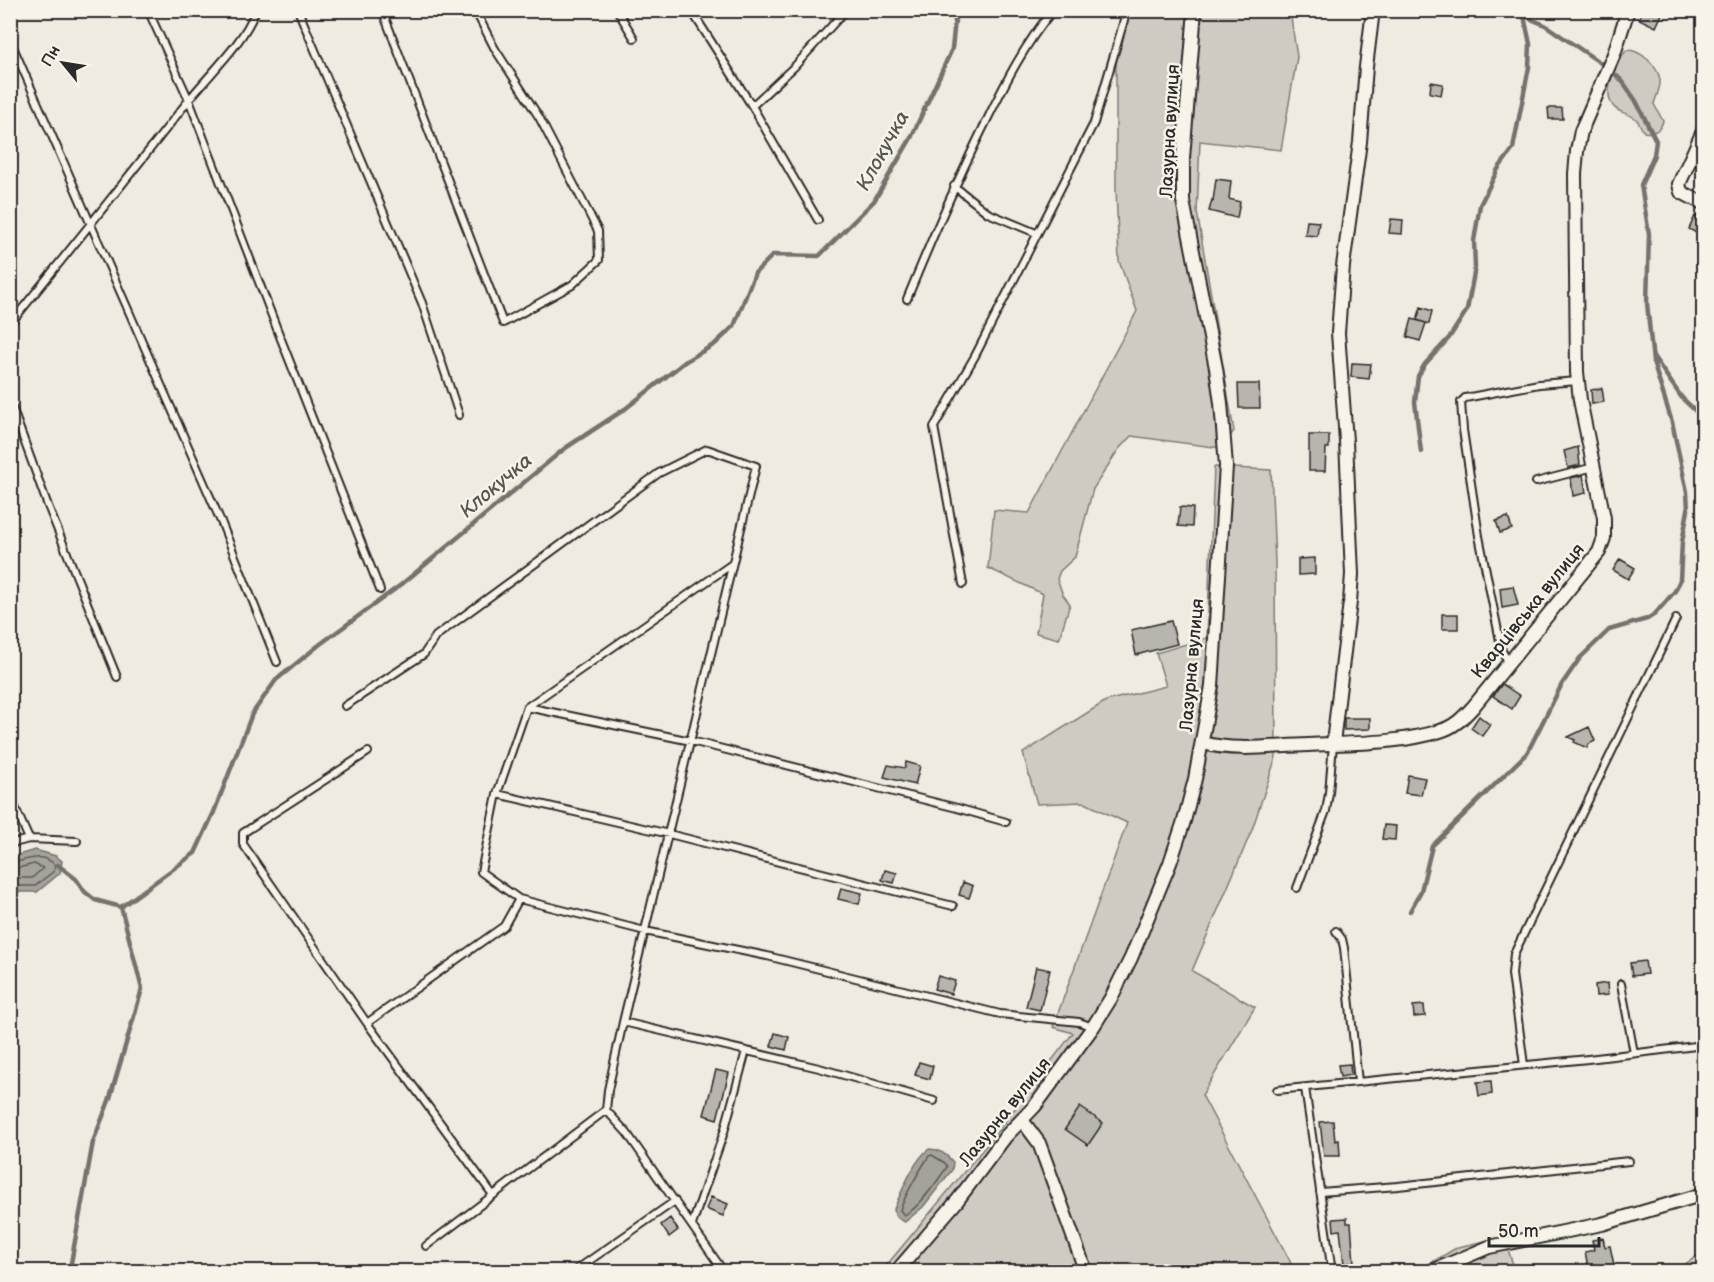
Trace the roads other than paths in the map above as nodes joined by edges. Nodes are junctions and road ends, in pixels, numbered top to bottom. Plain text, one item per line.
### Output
1 (148, 10) edge
2 (256, 10) edge
3 (298, 10) edge
4 (382, 10) edge
5 (475, 10) edge
6 (617, 10) edge
7 (691, 10) edge
8 (846, 10) edge
9 (1053, 10) edge
10 (1127, 10) edge
11 (1195, 10) edge
12 (1373, 10) edge
13 (1628, 10) edge
14 (634, 38) dead end
15 (10, 40) edge
16 (189, 100) junction
17 (752, 106) junction
18 (1704, 129) edge
19 (954, 186) junction
20 (1704, 204) edge
21 (818, 220) dead end
22 (90, 226) junction
23 (1036, 233) junction
24 (907, 299) dead end
25 (10, 324) edge
26 (1578, 381) junction
27 (10, 402) edge
28 (459, 415) dead end
29 (1594, 467) junction
30 (1536, 482) dead end
31 (733, 564) junction
32 (963, 584) dead end
33 (380, 590) dead end
34 (1676, 620) dead end
35 (277, 662) dead end
36 (1509, 664) junction
37 (117, 676) dead end
38 (345, 706) dead end
39 (527, 707) junction
40 (691, 741) junction
41 (1203, 743) junction
42 (1333, 743) junction
43 (368, 752) dead end
44 (497, 794) junction
45 (10, 796) edge
46 (1006, 822) dead end
47 (669, 834) junction
48 (29, 839) junction
49 (77, 841) dead end
50 (10, 844) edge
51 (1297, 888) dead end
52 (519, 899) junction
53 (953, 906) dead end
54 (1336, 931) dead end
55 (645, 932) junction
56 (1621, 984) dead end
57 (623, 1022) junction
58 (367, 1023) junction
59 (1093, 1027) junction
60 (1704, 1045) edge
61 (746, 1051) junction
62 (1634, 1053) junction
63 (1524, 1065) junction
64 (1358, 1082) junction
65 (1305, 1088) junction
66 (1277, 1090) dead end
67 (934, 1101) dead end
68 (606, 1110) junction
69 (1022, 1120) junction
70 (1629, 1161) dead end
71 (1320, 1192) junction
72 (1704, 1194) edge
73 (493, 1195) junction
74 (675, 1201) junction
75 (692, 1226) junction
76 (426, 1246) dead end
77 (573, 1272) edge
78 (724, 1272) edge
79 (896, 1272) edge
80 (1086, 1272) edge
81 (1332, 1272) edge
82 (1430, 1272) edge

1 - 16 lane
2 - 16 lane
3 - 28 lane
4 - 5 lane
6 - 14 lane
7 - 17 lane
8 - 17 lane
9 - 19 lane
10 - 23 lane
11 - 41 street, Лазурна вулиця
12 - 42 street
13 - 26 street, Кварцівська вулиця
15 - 22 lane
16 - 22 lane
16 - 33 lane
17 - 21 lane
18 - 20 street
19 - 23 lane
19 - 24 lane
22 - 25 lane
22 - 35 lane
23 - 32 lane
26 - 29 street, Кварцівська вулиця
26 - 36 lane
27 - 37 lane
29 - 30 lane
29 - 36 street, Кварцівська вулиця
31 - 38 lane
31 - 39 lane
31 - 40 lane
34 - 63 lane
36 - 42 street, Кварцівська вулиця
39 - 40 lane
39 - 44 lane
40 - 46 lane
40 - 47 lane
41 - 42 street, Кварцівська вулиця
41 - 59 street, Лазурна вулиця
42 - 51 lane
43 - 58 lane
44 - 47 lane
44 - 52 lane
45 - 48 lane
47 - 53 lane
47 - 55 lane
48 - 49 lane
48 - 50 lane
52 - 55 lane
52 - 58 lane
54 - 64 lane
55 - 57 lane
55 - 59 lane
56 - 62 lane
57 - 61 lane
57 - 68 lane
58 - 73 lane
59 - 69 street, Лазурна вулиця
60 - 62 lane
61 - 67 lane
61 - 75 lane
62 - 63 lane
63 - 64 lane
64 - 65 lane
65 - 66 lane
65 - 71 lane
68 - 73 lane
68 - 74 lane
69 - 79 street, Лазурна вулиця
69 - 80 street
70 - 71 lane
71 - 81 lane
72 - 82 street
73 - 76 lane
74 - 75 lane
74 - 77 lane
75 - 78 lane

